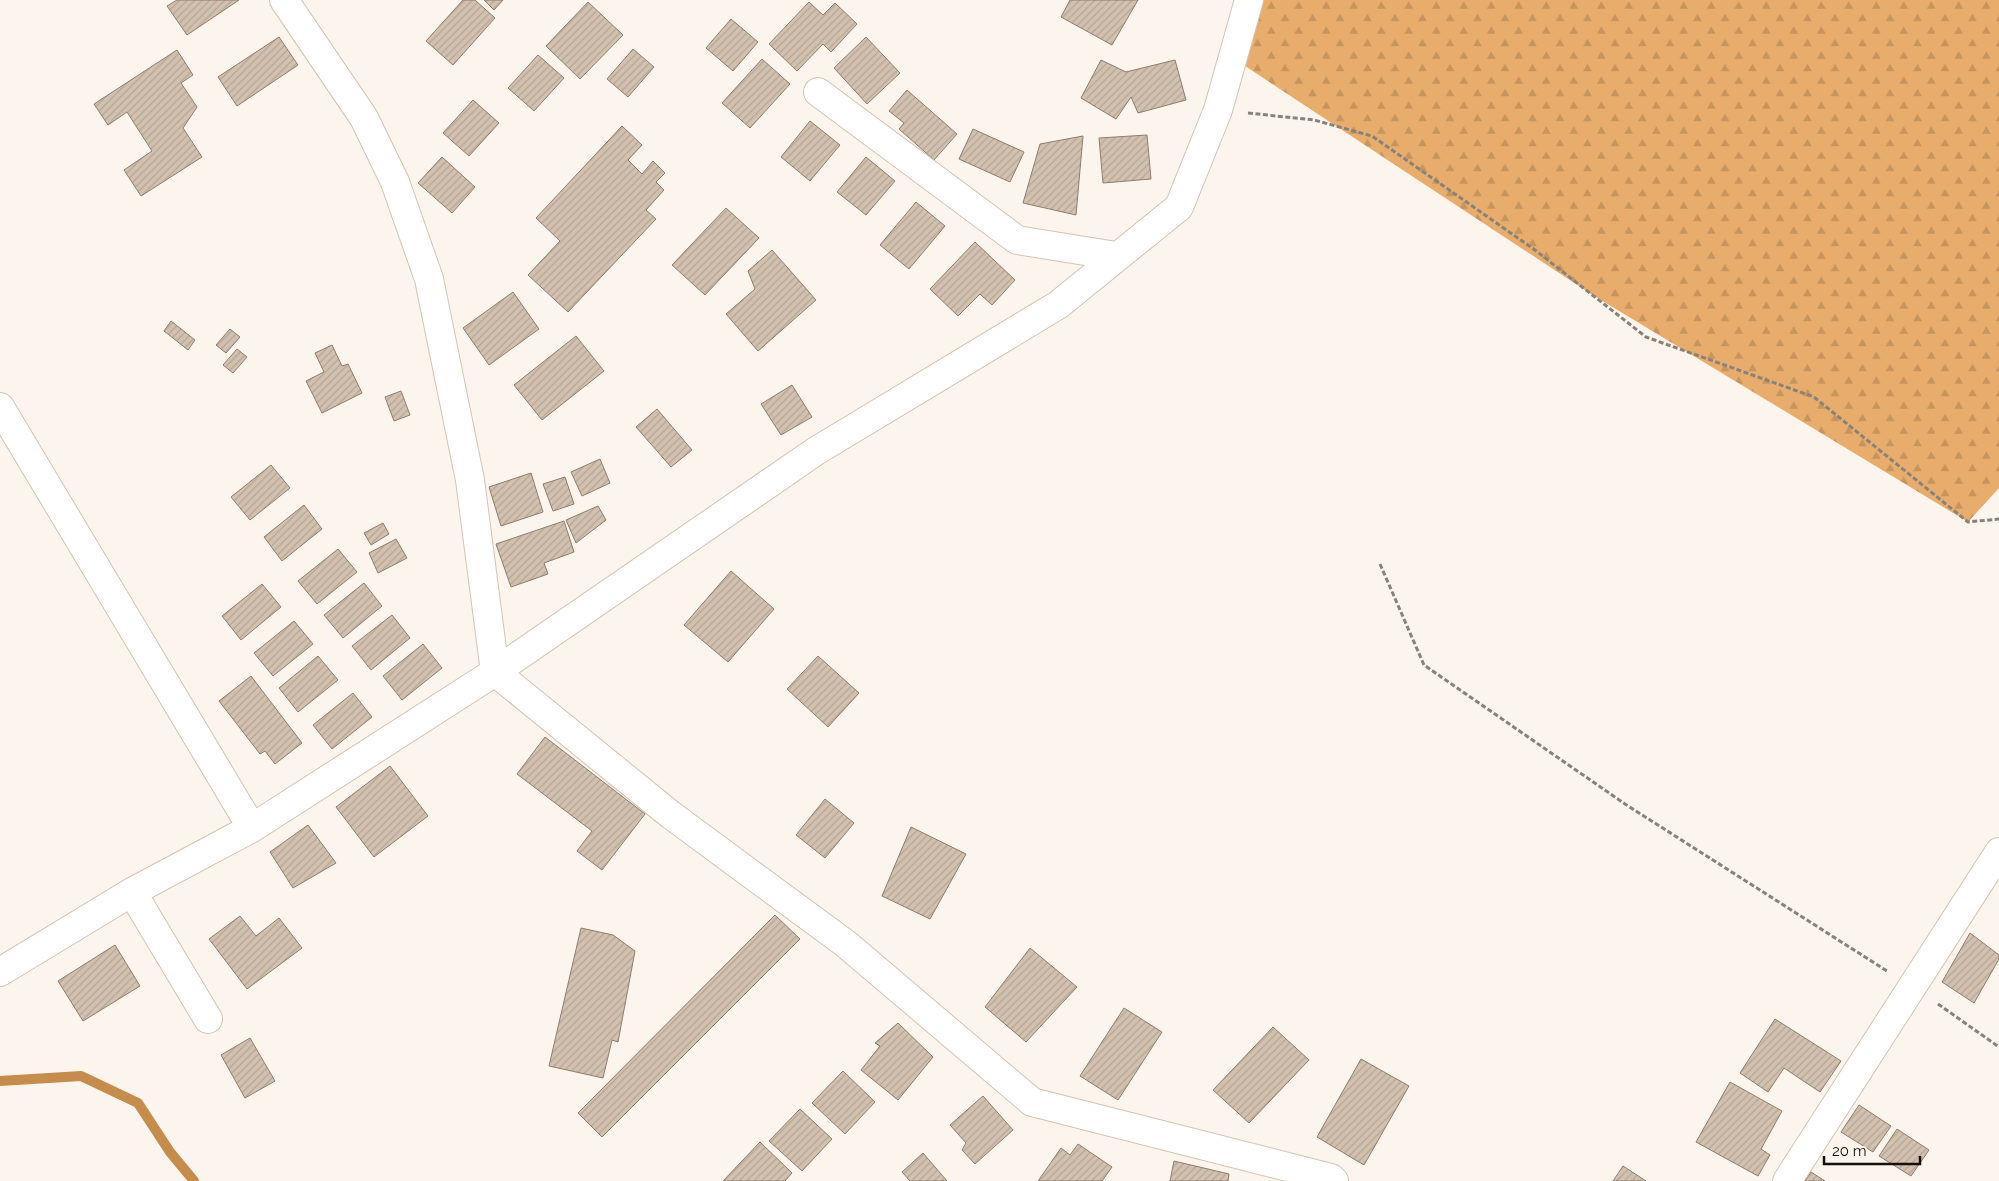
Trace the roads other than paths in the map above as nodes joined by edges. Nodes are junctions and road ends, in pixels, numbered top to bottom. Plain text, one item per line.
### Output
1 (284, 0) edge
2 (1249, 0) edge
3 (818, 92) dead end
4 (1116, 256) junction
5 (0, 407) edge
6 (495, 672) junction
7 (252, 828) junction
8 (1999, 852) edge
9 (132, 892) junction
10 (0, 972) edge
11 (208, 1019) dead end
12 (1334, 1181) edge
13 (1787, 1181) edge

1 - 6 street
2 - 4 street
3 - 4 street
4 - 6 street
5 - 7 street
6 - 7 street
6 - 12 street
7 - 9 street
8 - 13 street
9 - 10 street
9 - 11 street

